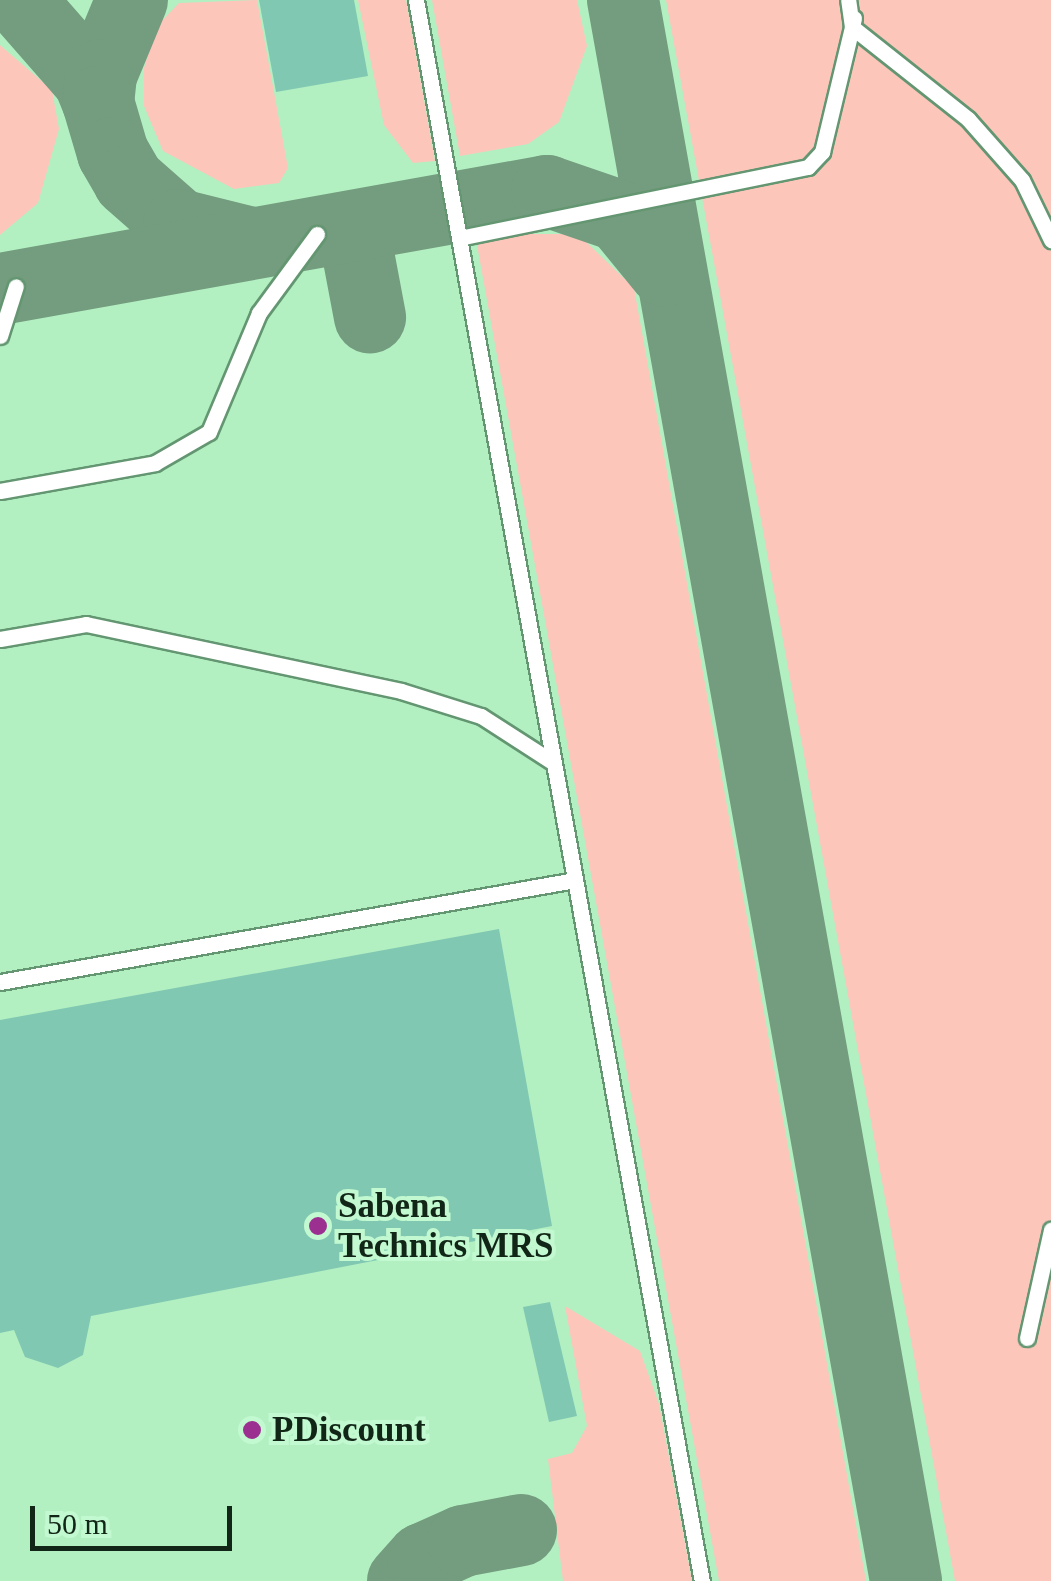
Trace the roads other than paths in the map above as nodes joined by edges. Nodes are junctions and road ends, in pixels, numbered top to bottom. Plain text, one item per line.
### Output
1 (416, 0) edge
2 (848, 0) edge
3 (857, 0) edge
4 (852, 27) junction
5 (317, 234) dead end
6 (460, 238) junction
7 (1051, 240) edge
8 (16, 286) dead end
9 (0, 336) edge
10 (0, 492) edge
11 (0, 639) edge
12 (554, 763) junction
13 (575, 880) junction
14 (0, 982) edge
15 (1051, 1230) edge
16 (1027, 1338) dead end
17 (702, 1581) edge

1 - 6 lane
2 - 4 lane
3 - 4 lane
4 - 6 lane
4 - 7 lane
5 - 10 lane
6 - 12 lane
8 - 9 lane
11 - 12 lane
12 - 13 lane
13 - 14 lane
13 - 17 lane
15 - 16 lane

